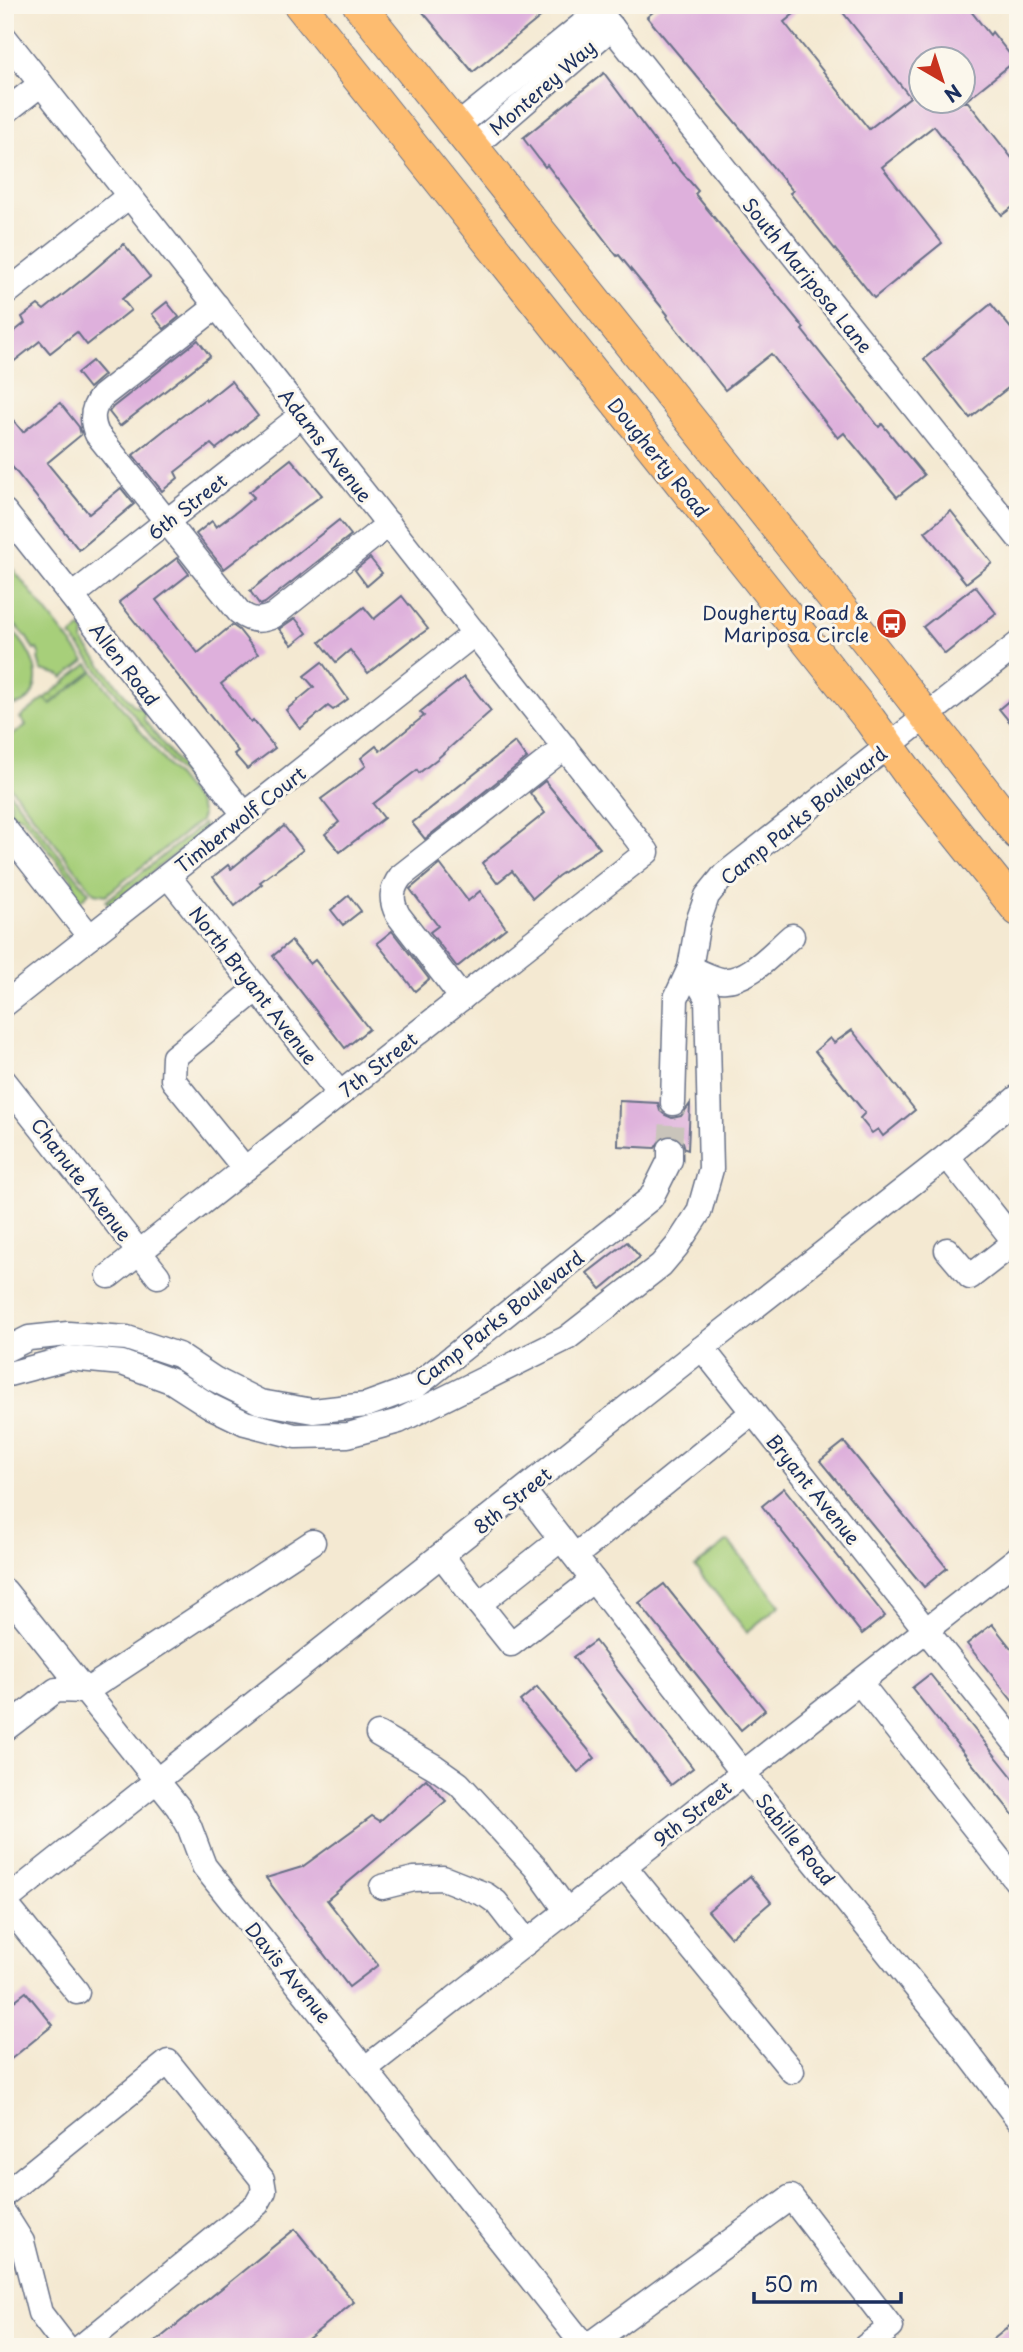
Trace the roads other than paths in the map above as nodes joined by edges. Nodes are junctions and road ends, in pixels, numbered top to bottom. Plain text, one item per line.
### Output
1 (300, 5) edge
2 (359, 5) edge
3 (601, 15) edge
4 (5, 38) edge
5 (41, 84) junction
6 (5, 112) edge
7 (464, 137) junction
8 (130, 196) junction
9 (5, 294) edge
10 (217, 306) junction
11 (302, 415) junction
12 (5, 512) edge
13 (167, 521) junction
14 (389, 524) junction
15 (1018, 537) edge
16 (72, 596) junction
17 (475, 634) junction
18 (1018, 644) edge
19 (927, 717) junction
20 (888, 745) junction
21 (565, 747) junction
22 (244, 815) junction
23 (5, 829) edge
24 (1018, 834) edge
25 (647, 852) joint
26 (168, 876) junction
27 (1018, 910) edge
28 (792, 936) dead end
29 (90, 937) junction
30 (690, 968) junction
31 (257, 989) junction
32 (462, 998) junction
33 (5, 1004) edge
34 (5, 1082) edge
35 (340, 1094) junction
36 (1018, 1097) edge
37 (673, 1103) tunnel mouth
38 (670, 1149) tunnel mouth
39 (947, 1157) junction
40 (245, 1169) junction
41 (1016, 1244) edge
42 (947, 1250) dead end
43 (139, 1252) junction
44 (109, 1276) dead end
45 (158, 1276) dead end
46 (702, 1348) junction
47 (5, 1350) edge
48 (5, 1375) edge
49 (753, 1412) junction
50 (524, 1490) junction
51 (313, 1542) dead end
52 (568, 1547) junction
53 (442, 1556) junction
54 (1018, 1558) edge
55 (593, 1580) junction
56 (5, 1591) edge
57 (479, 1604) junction
58 (926, 1630) junction
59 (860, 1683) junction
60 (86, 1691) junction
61 (5, 1729) edge
62 (378, 1734) dead end
63 (1018, 1746) edge
64 (743, 1773) junction
65 (158, 1780) junction
66 (624, 1866) junction
67 (1018, 1884) edge
68 (382, 1887) dead end
69 (5, 1902) edge
70 (566, 1911) junction
71 (527, 1942) junction
72 (77, 1992) dead end
73 (366, 2068) junction
74 (792, 2071) dead end
75 (1018, 2119) edge
76 (5, 2194) edge
77 (5, 2215) edge
78 (66, 2347) edge
79 (81, 2347) edge
80 (586, 2347) edge
81 (865, 2347) edge

1 - 20 main road, Dougherty Road
2 - 7 main road
3 - 7 street, Monterey Way
3 - 15 street, South Mariposa Lane
4 - 5 street, Adams Avenue
5 - 6 street
5 - 8 street, Adams Avenue
7 - 19 main road
8 - 9 street
8 - 10 street, Adams Avenue
10 - 11 street, Adams Avenue
10 - 13 street
11 - 13 street, 6th Street
11 - 14 street, Adams Avenue
12 - 16 street, Allen Road
13 - 14 street
13 - 16 street, 6th Street
14 - 17 street, Adams Avenue
16 - 22 street, Allen Road
17 - 21 street, Adams Avenue
17 - 22 street, Timberwolf Court
18 - 19 street, Camp Parks Boulevard
19 - 20 street, Camp Parks Boulevard
19 - 24 main road
20 - 27 main road, Dougherty Road
20 - 30 street, Camp Parks Boulevard
21 - 25 street, Adams Avenue
21 - 32 street
22 - 26 street, Timberwolf Court
23 - 29 street
25 - 32 street, 7th Street
26 - 29 street, Timberwolf Court
26 - 31 street, North Bryant Avenue
28 - 30 street
29 - 33 street, Timberwolf Court
30 - 37 street, Camp Parks Boulevard
30 - 48 street, Camp Parks Boulevard
31 - 35 street, North Bryant Avenue
31 - 40 street
32 - 35 street, 7th Street
34 - 43 street, Chanute Avenue
35 - 40 street, 7th Street
36 - 39 street, 8th Street
38 - 47 street, Camp Parks Boulevard
39 - 41 street
39 - 46 street, 8th Street
40 - 43 street, 7th Street
41 - 42 street
43 - 44 street, 7th Street
43 - 45 street, Chanute Avenue
46 - 49 street, Bryant Avenue
46 - 50 street, 8th Street
49 - 52 street
49 - 58 street, Bryant Avenue
50 - 52 street, Sabille Road
50 - 53 street, 8th Street
51 - 60 street
52 - 55 street, Sabille Road
52 - 57 street
53 - 57 street
53 - 65 street, 8th Street
54 - 58 street, 9th Street
55 - 57 street
55 - 64 street, Sabille Road
56 - 60 street, Davis Avenue
58 - 59 street, 9th Street
58 - 63 street, Bryant Avenue
59 - 64 street, 9th Street
59 - 67 street
60 - 61 street
60 - 65 street, Davis Avenue
62 - 70 street
64 - 66 street, 9th Street
64 - 75 street, Sabille Road
65 - 69 street, 8th Street
65 - 73 street, Davis Avenue
66 - 70 street, 9th Street
66 - 74 street
68 - 71 street
69 - 72 street
70 - 71 street, 9th Street
71 - 73 street, 9th Street
73 - 80 street, Davis Avenue
76 - 79 street
77 - 78 street
80 - 81 street

